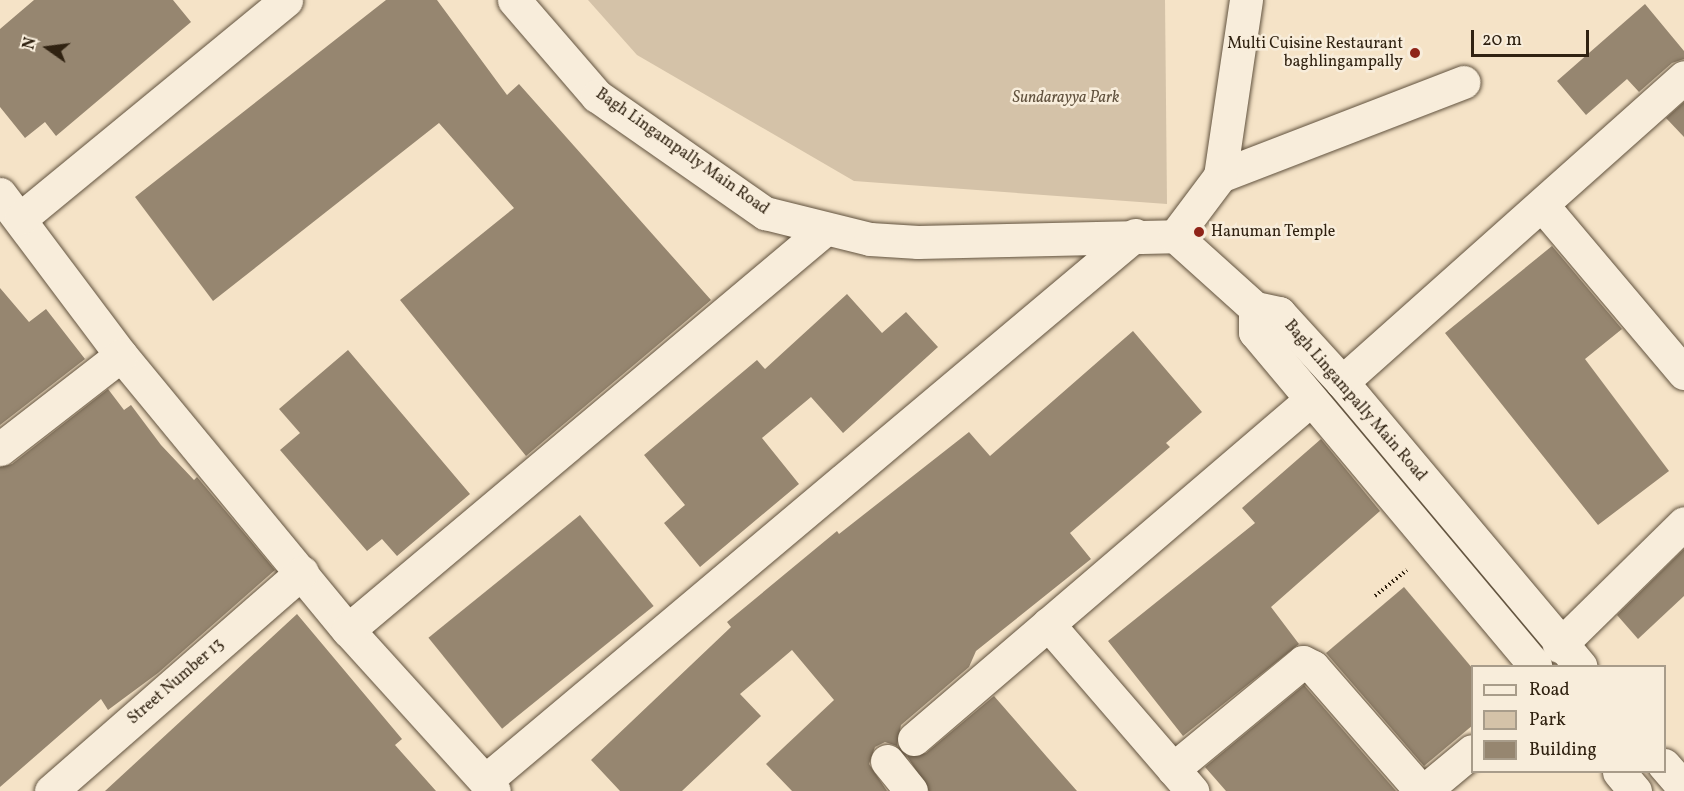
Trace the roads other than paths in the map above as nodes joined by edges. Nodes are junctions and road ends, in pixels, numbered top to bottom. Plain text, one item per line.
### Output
1 (286, 0) edge
2 (514, 0) edge
3 (1246, 0) edge
4 (1684, 77) edge
5 (1464, 82) dead end
6 (1220, 176) junction
7 (0, 194) edge
8 (1542, 205) junction
9 (21, 218) junction
10 (824, 230) junction
11 (1135, 235) junction
12 (1175, 236) junction
13 (1255, 309) junction
14 (121, 355) junction
15 (1684, 373) edge
16 (1342, 382) junction
17 (1309, 401) junction
18 (0, 449) edge
19 (1684, 523) edge
20 (302, 572) junction
21 (1048, 624) junction
22 (348, 630) junction
23 (1558, 660) edge
24 (914, 739) dead end
25 (1471, 753) edge
26 (887, 761) dead end
27 (1666, 766) edge
28 (1621, 773) edge
29 (1182, 780) edge
30 (489, 786) edge
31 (1684, 788) edge
32 (51, 791) edge
33 (911, 791) edge
34 (1422, 791) edge
35 (1635, 791) edge

1 - 9 street
2 - 10 street, Bagh Lingampally Main Road
3 - 6 street
4 - 8 street
5 - 6 street
6 - 12 street
7 - 9 street
8 - 15 street
8 - 16 street
9 - 14 street
10 - 11 street, Bagh Lingampally Main Road
10 - 22 street
11 - 12 street, Bagh Lingampally Main Road
11 - 30 street
12 - 13 street
13 - 16 street, Bagh Lingampally Main Road
13 - 17 street, Bagh Lingampally Main Road
14 - 18 street
14 - 20 street
16 - 23 street, Bagh Lingampally Main Road
17 - 21 street
17 - 23 street, Bagh Lingampally Main Road
19 - 23 street
20 - 22 street
20 - 32 street, Street Number 13
21 - 24 street
21 - 29 street
22 - 30 street
25 - 34 street
26 - 33 street
27 - 31 street
28 - 35 street
29 - 34 street

